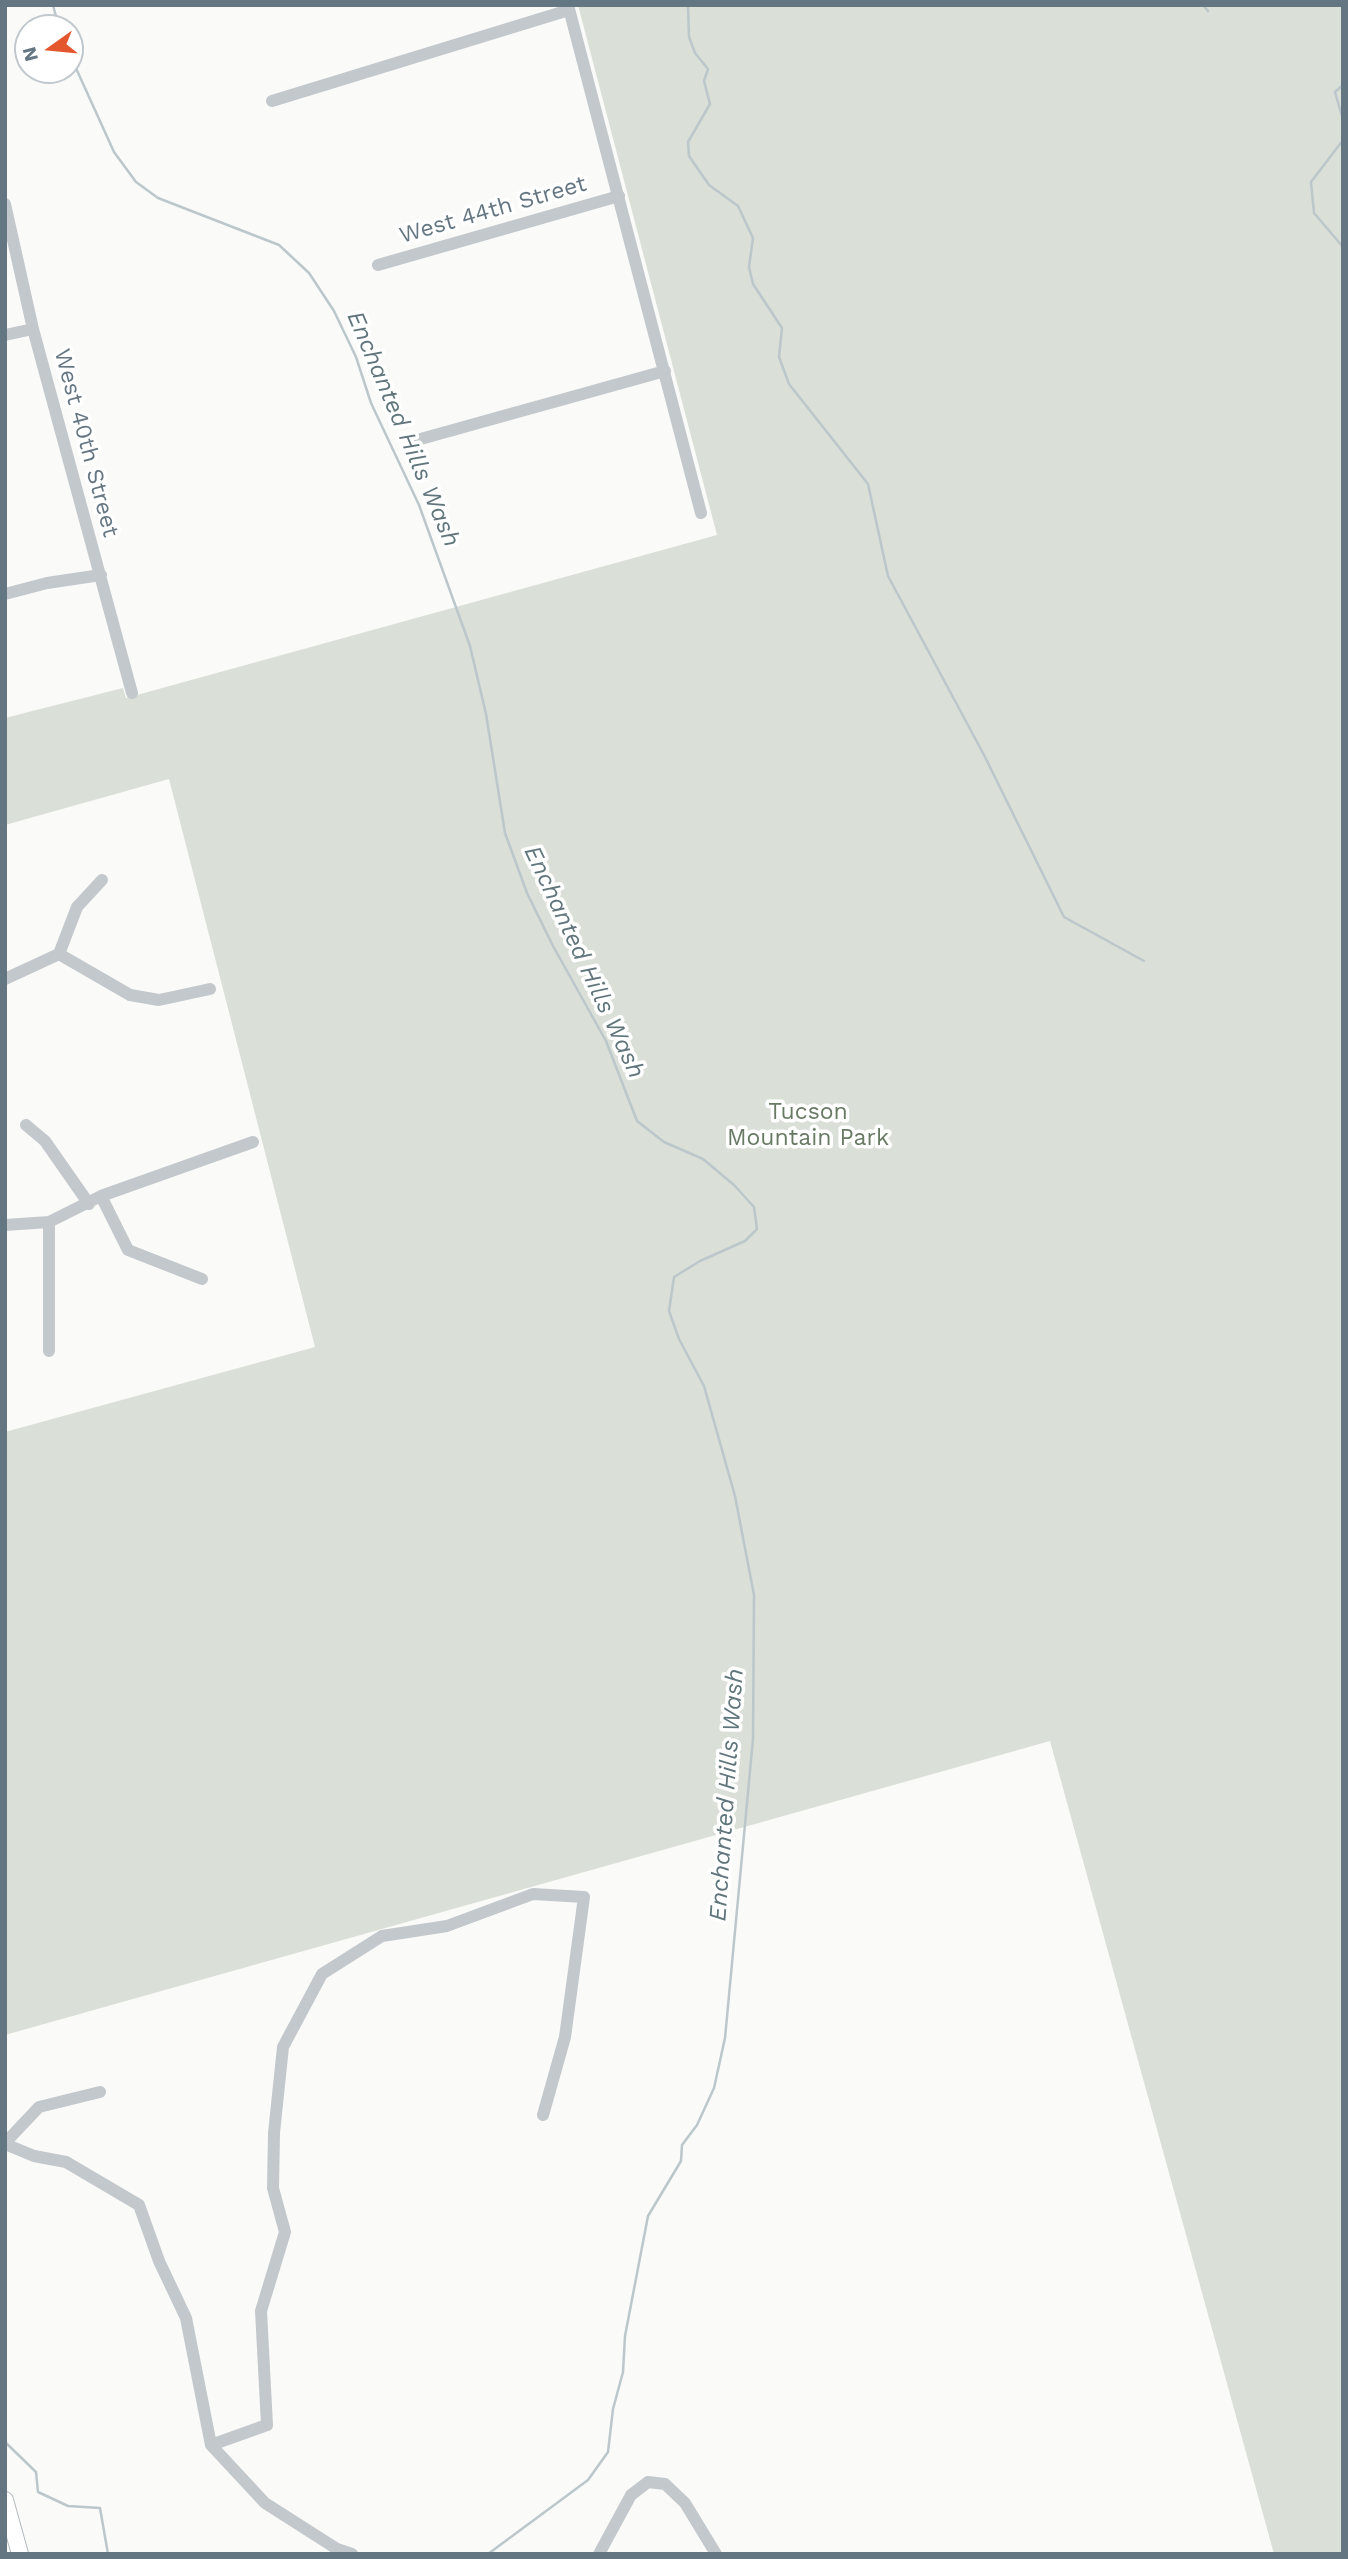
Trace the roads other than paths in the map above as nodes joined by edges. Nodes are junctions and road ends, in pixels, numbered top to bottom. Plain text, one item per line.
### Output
1 (568, 8) edge
2 (272, 101) dead end
3 (619, 196) junction
4 (5, 204) edge
5 (378, 265) dead end
6 (33, 329) junction
7 (5, 335) edge
8 (665, 371) junction
9 (417, 440) dead end
10 (701, 513) dead end
11 (101, 575) junction
12 (5, 594) edge
13 (132, 693) dead end
14 (102, 880) dead end
15 (59, 954) junction
16 (5, 979) edge
17 (210, 989) dead end
18 (26, 1125) dead end
19 (253, 1142) dead end
20 (101, 1196) junction
21 (89, 1204) junction
22 (49, 1222) junction
23 (5, 1225) edge
24 (202, 1279) dead end
25 (49, 1351) dead end
26 (100, 2092) dead end
27 (542, 2115) dead end
28 (5, 2143) edge
29 (211, 2445) junction
30 (5, 2500) edge
31 (20, 2554) edge
32 (352, 2554) edge
33 (599, 2554) edge
34 (716, 2554) edge

1 - 2 street
1 - 3 street
3 - 5 street, West 44th Street
3 - 8 street
4 - 6 street, West 40th Street
6 - 7 street
6 - 11 street, West 40th Street
8 - 9 street
8 - 10 street
11 - 12 street
11 - 13 street, West 40th Street
14 - 15 street
15 - 16 street
15 - 17 street
18 - 21 street
19 - 20 street
20 - 21 street
20 - 24 street
21 - 22 street
22 - 23 street
22 - 25 street
26 - 28 street
27 - 29 street
28 - 29 street
29 - 32 street
30 - 31 street
33 - 34 street

